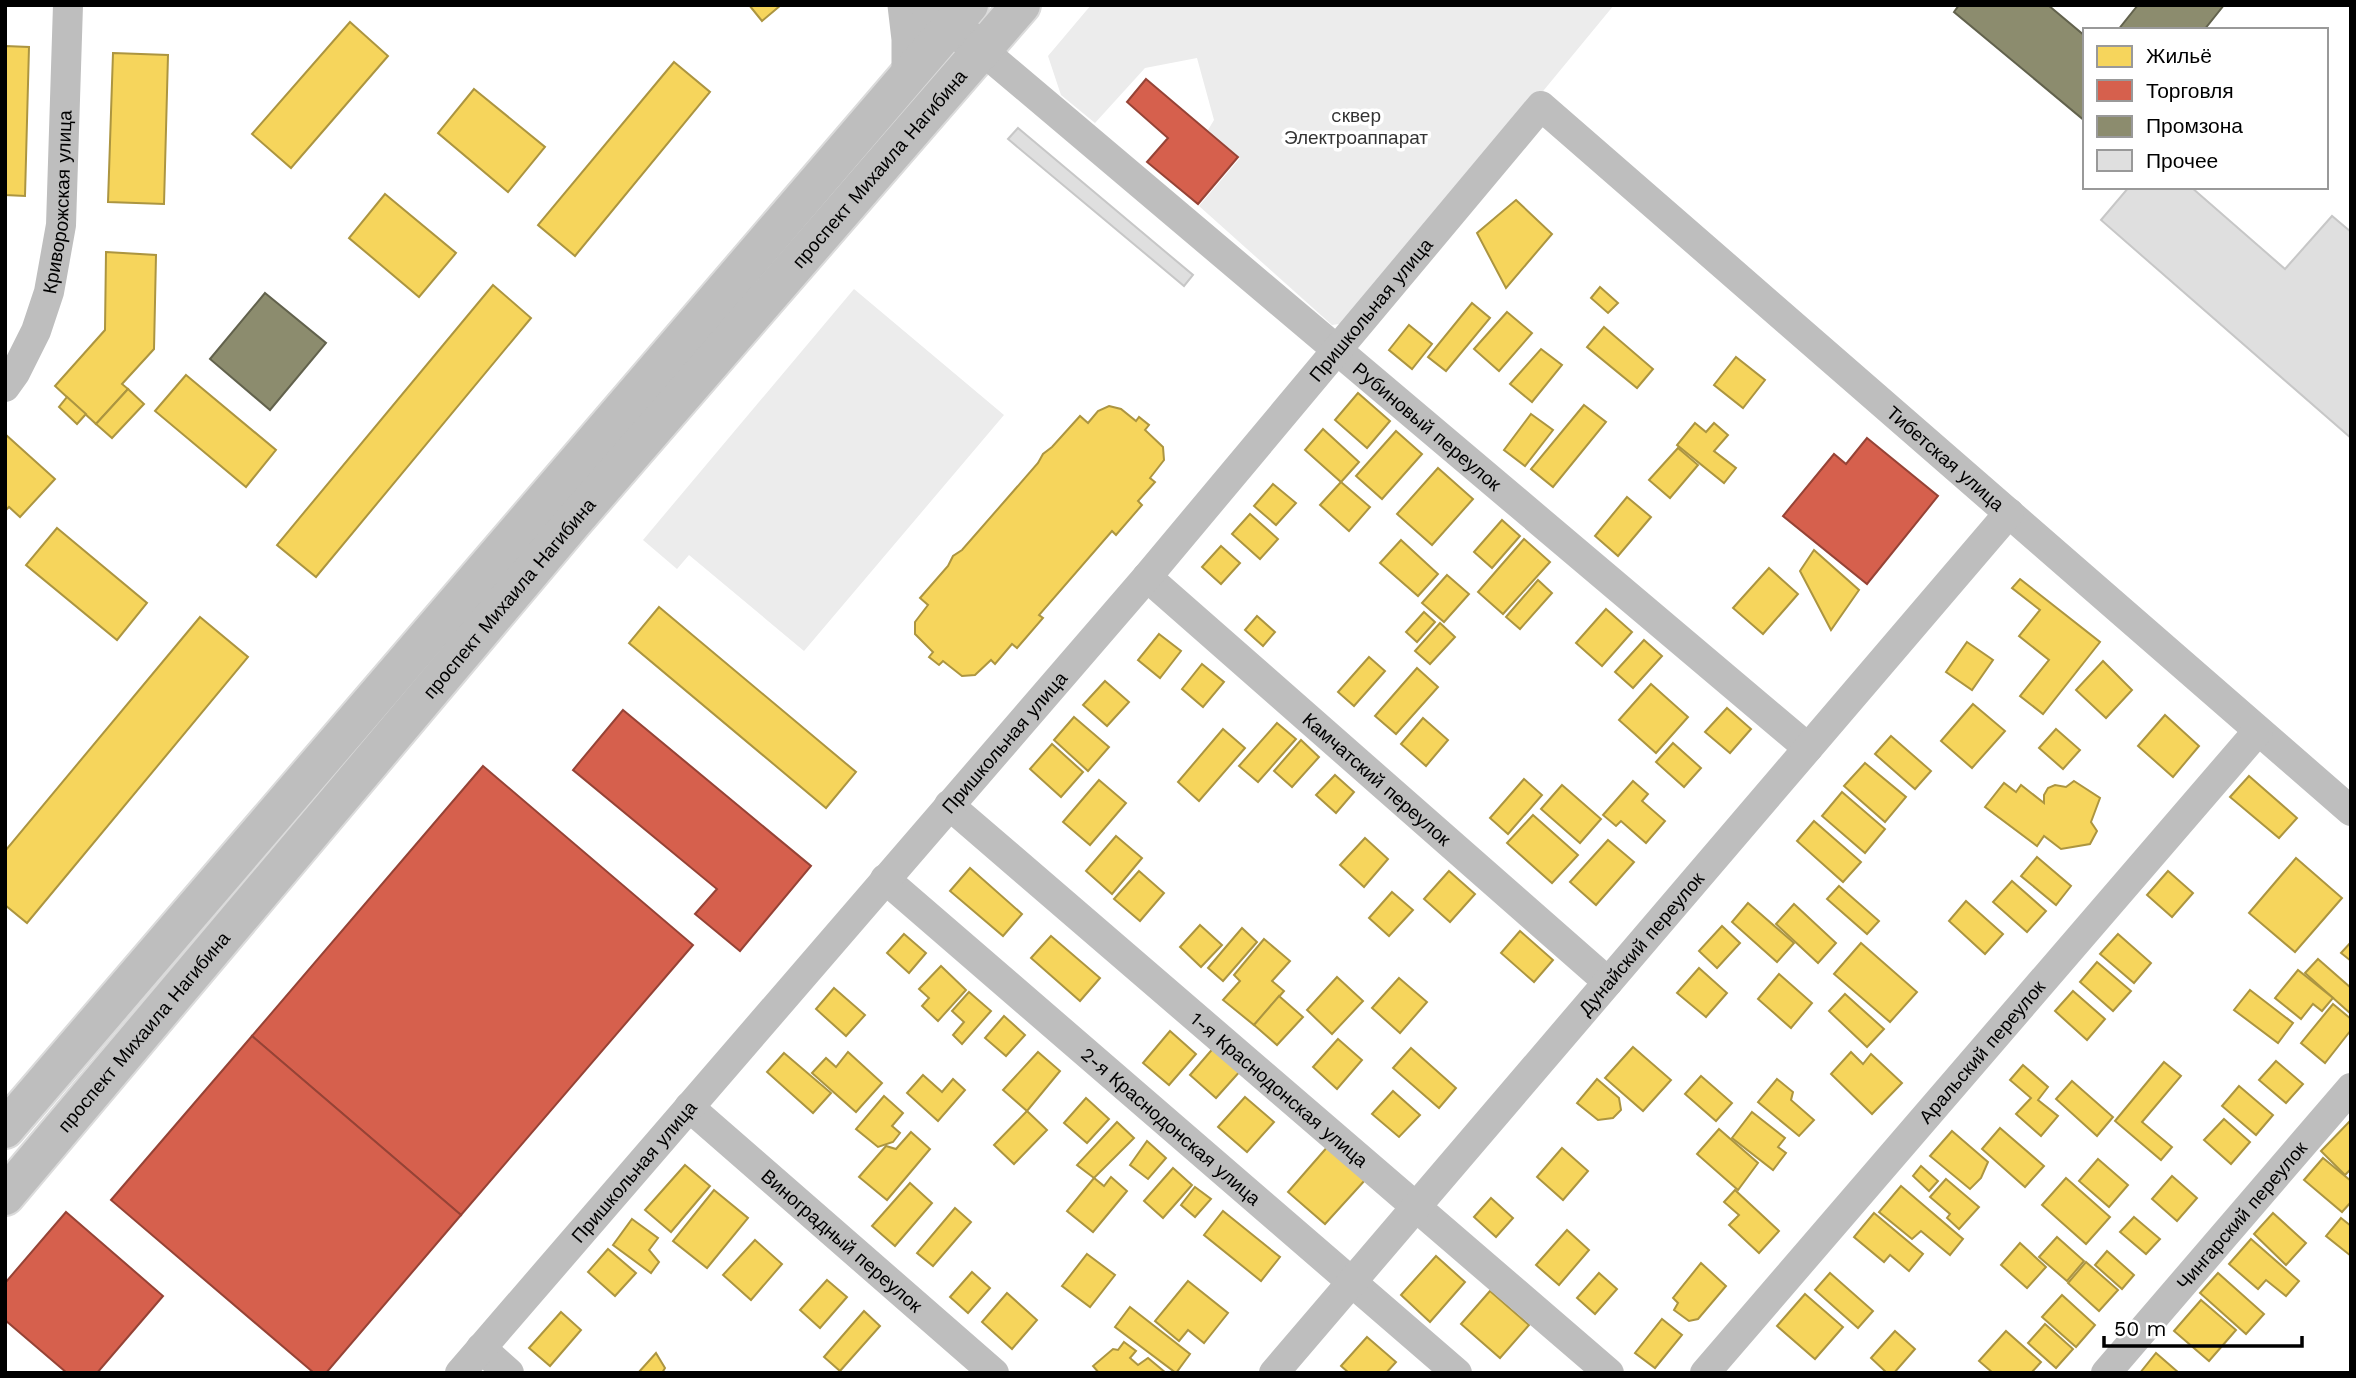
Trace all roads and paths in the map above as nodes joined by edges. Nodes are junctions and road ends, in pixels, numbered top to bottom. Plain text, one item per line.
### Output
1 (68, 5) edge
2 (906, 5) edge
3 (1021, 5) edge
4 (950, 12) edge
5 (982, 50) junction
6 (910, 72) junction
7 (1541, 106) joint
8 (1338, 349) junction
9 (5, 387) edge
10 (2009, 513) junction
11 (1147, 577) junction
12 (2258, 731) junction
13 (1808, 748) junction
14 (949, 805) junction
15 (2351, 811) edge
16 (885, 879) junction
17 (1608, 982) junction
18 (2351, 1088) edge
19 (689, 1107) junction
20 (5, 1129) edge
21 (5, 1196) edge
22 (1418, 1206) junction
23 (1353, 1283) junction
24 (481, 1349) junction
25 (460, 1373) edge
26 (509, 1373) edge
27 (994, 1373) edge
28 (1274, 1373) edge
29 (1457, 1373) edge
30 (1609, 1373) edge
31 (1705, 1373) edge
32 (2106, 1373) edge

1 - 9 street, Криворожская улица
2 - 6 street
3 - 5 main road, проспект Михаила Нагибина
4 - 5 street
4 - 6 main road, проспект Михаила Нагибина
5 - 8 street, Рубиновый переулок
5 - 21 main road, проспект Михаила Нагибина
6 - 20 main road, проспект Михаила Нагибина
7 - 8 street, Пришкольная улица
7 - 10 street, Тибетская улица
8 - 11 street, Пришкольная улица
8 - 13 street, Рубиновый переулок
10 - 12 street, Тибетская улица
10 - 13 street, Дунайский переулок
11 - 14 street, Пришкольная улица
11 - 17 street, Камчатский переулок
12 - 15 street, Тибетская улица
12 - 31 street, Аральский переулок
13 - 17 street, Дунайский переулок
14 - 16 street, Пришкольная улица
14 - 22 street, 1-я Краснодонская улица
16 - 19 street, Пришкольная улица
16 - 23 street, 2-я Краснодонская улица
17 - 22 street, Дунайский переулок
18 - 32 street, Чингарский переулок
19 - 24 street, Пришкольная улица
19 - 27 street, Виноградный переулок
22 - 23 street, Дунайский переулок
22 - 30 street, 1-я Краснодонская улица
23 - 28 street, Дунайский переулок
23 - 29 street, 2-я Краснодонская улица
24 - 25 street, Пришкольная улица
24 - 26 street

